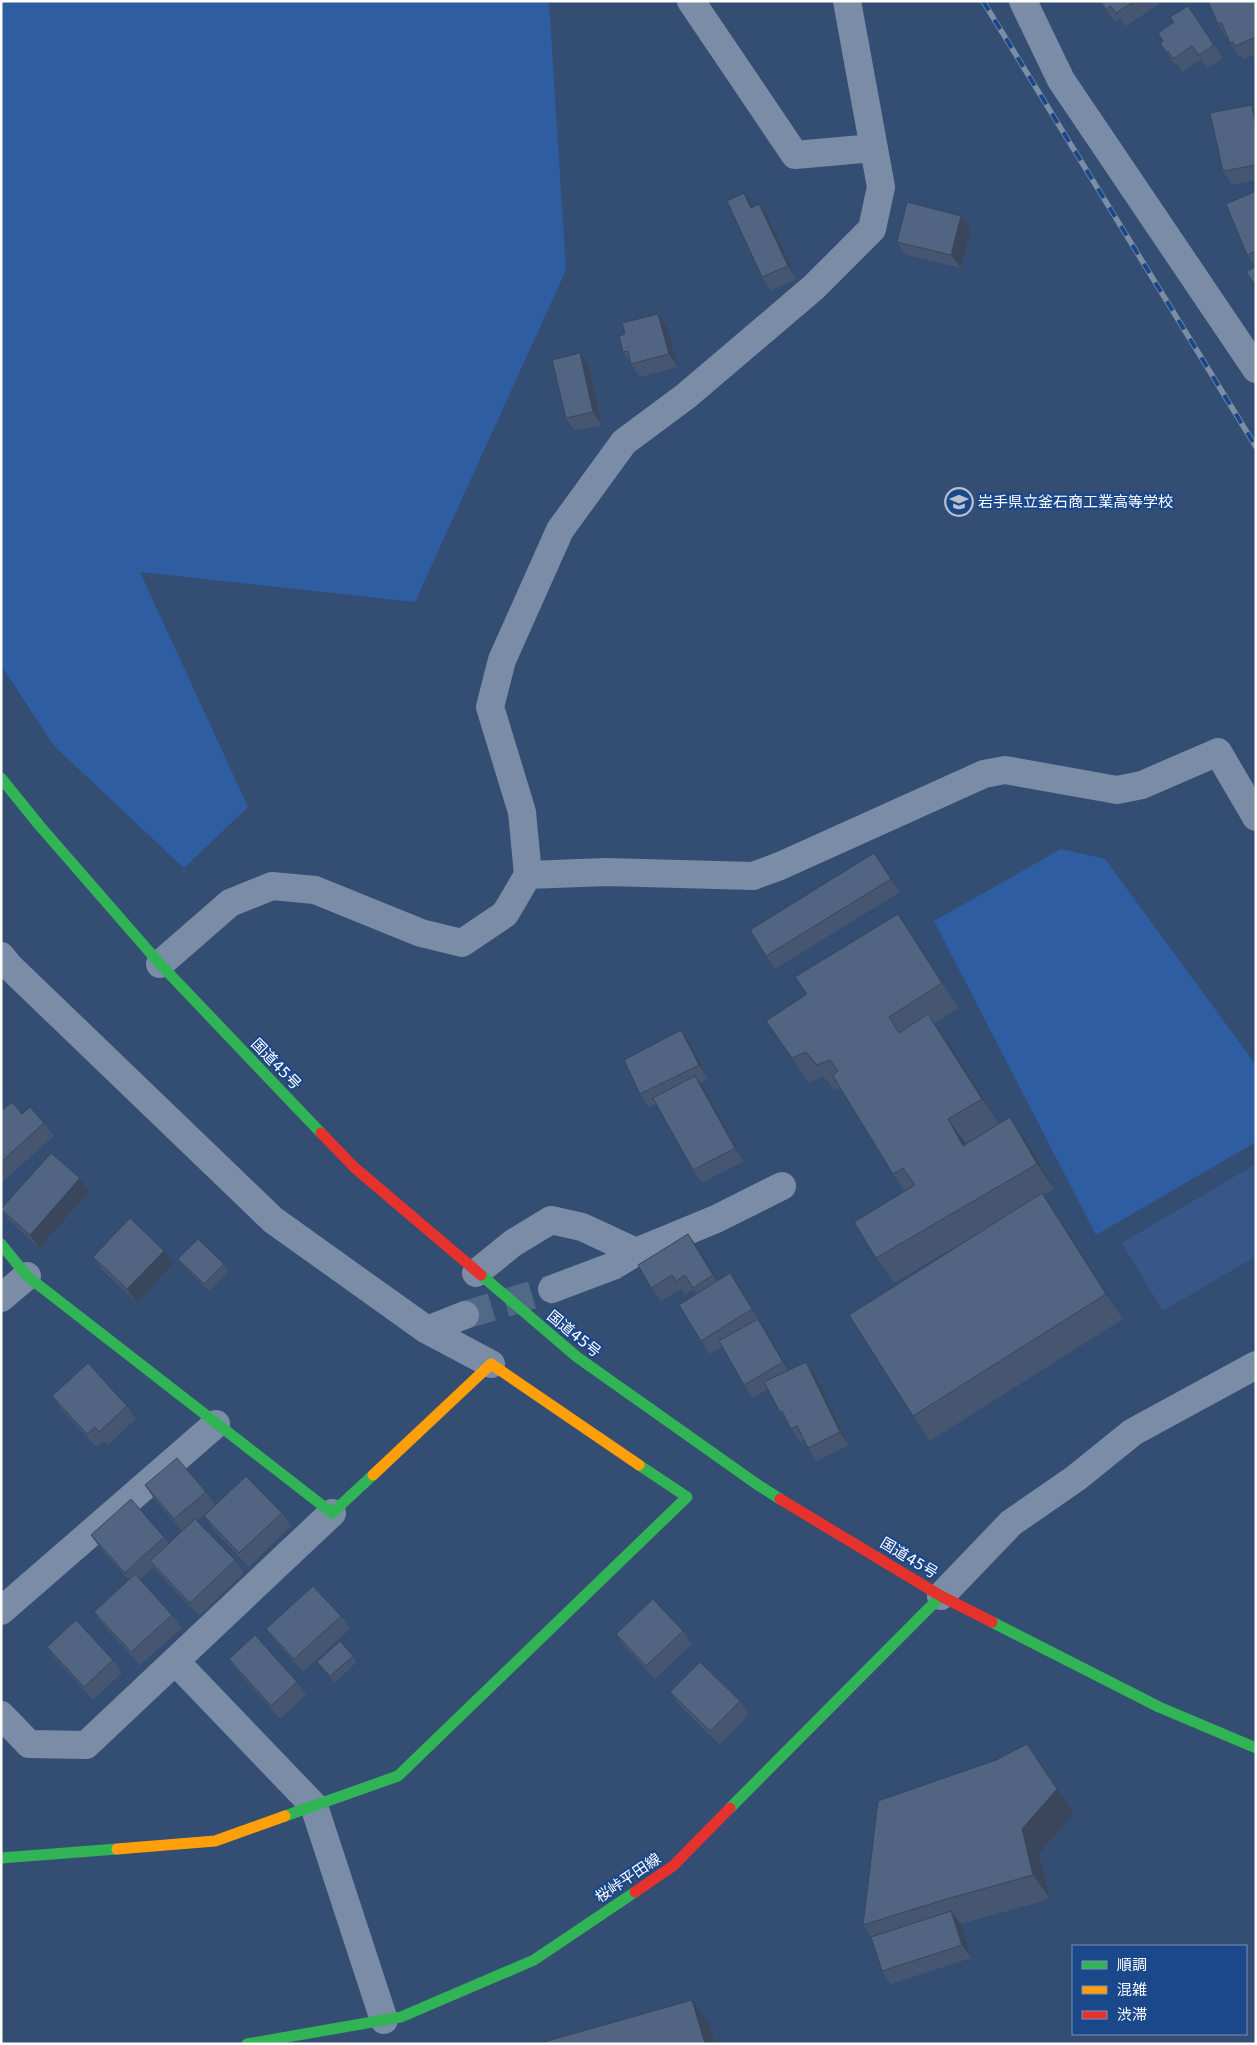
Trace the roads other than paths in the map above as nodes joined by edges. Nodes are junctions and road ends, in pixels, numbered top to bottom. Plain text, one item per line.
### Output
1 (691, 1) edge
2 (847, 1) edge
3 (1023, 1) edge
4 (874, 148) junction
5 (1256, 369) edge
6 (1, 778) edge
7 (1256, 817) edge
8 (528, 875) junction
9 (160, 964) junction
10 (4, 965) edge
11 (782, 1186) dead end
12 (1, 1244) edge
13 (636, 1252) junction
14 (476, 1273) junction
15 (28, 1276) junction
16 (552, 1288) tunnel mouth
17 (1, 1298) edge
18 (464, 1315) tunnel mouth
19 (427, 1330) junction
20 (492, 1364) junction
21 (1256, 1365) edge
22 (216, 1424) junction
23 (332, 1513) junction
24 (941, 1596) junction
25 (1, 1611) edge
26 (175, 1661) junction
27 (1, 1715) edge
28 (1256, 1748) edge
29 (314, 1806) junction
30 (1, 1858) edge
31 (384, 2020) junction
32 (247, 2044) edge

1 - 4 street
2 - 4 street
3 - 5 street
4 - 8 street
6 - 9 main road, 国道45号
7 - 8 street
8 - 9 street
9 - 14 main road, 国道45号
10 - 19 street
11 - 13 street
12 - 15 main road
13 - 14 street
13 - 16 street
14 - 24 main road, 国道45号
15 - 17 street
15 - 22 main road
18 - 19 street
19 - 20 street
20 - 23 main road
20 - 29 main road
21 - 24 street
22 - 23 main road
22 - 25 street
23 - 26 street
24 - 28 main road, 国道45号
24 - 31 main road, 桜峠平田線
26 - 27 street
26 - 29 street
29 - 30 main road
29 - 31 street
31 - 32 main road, 桜峠平田線

